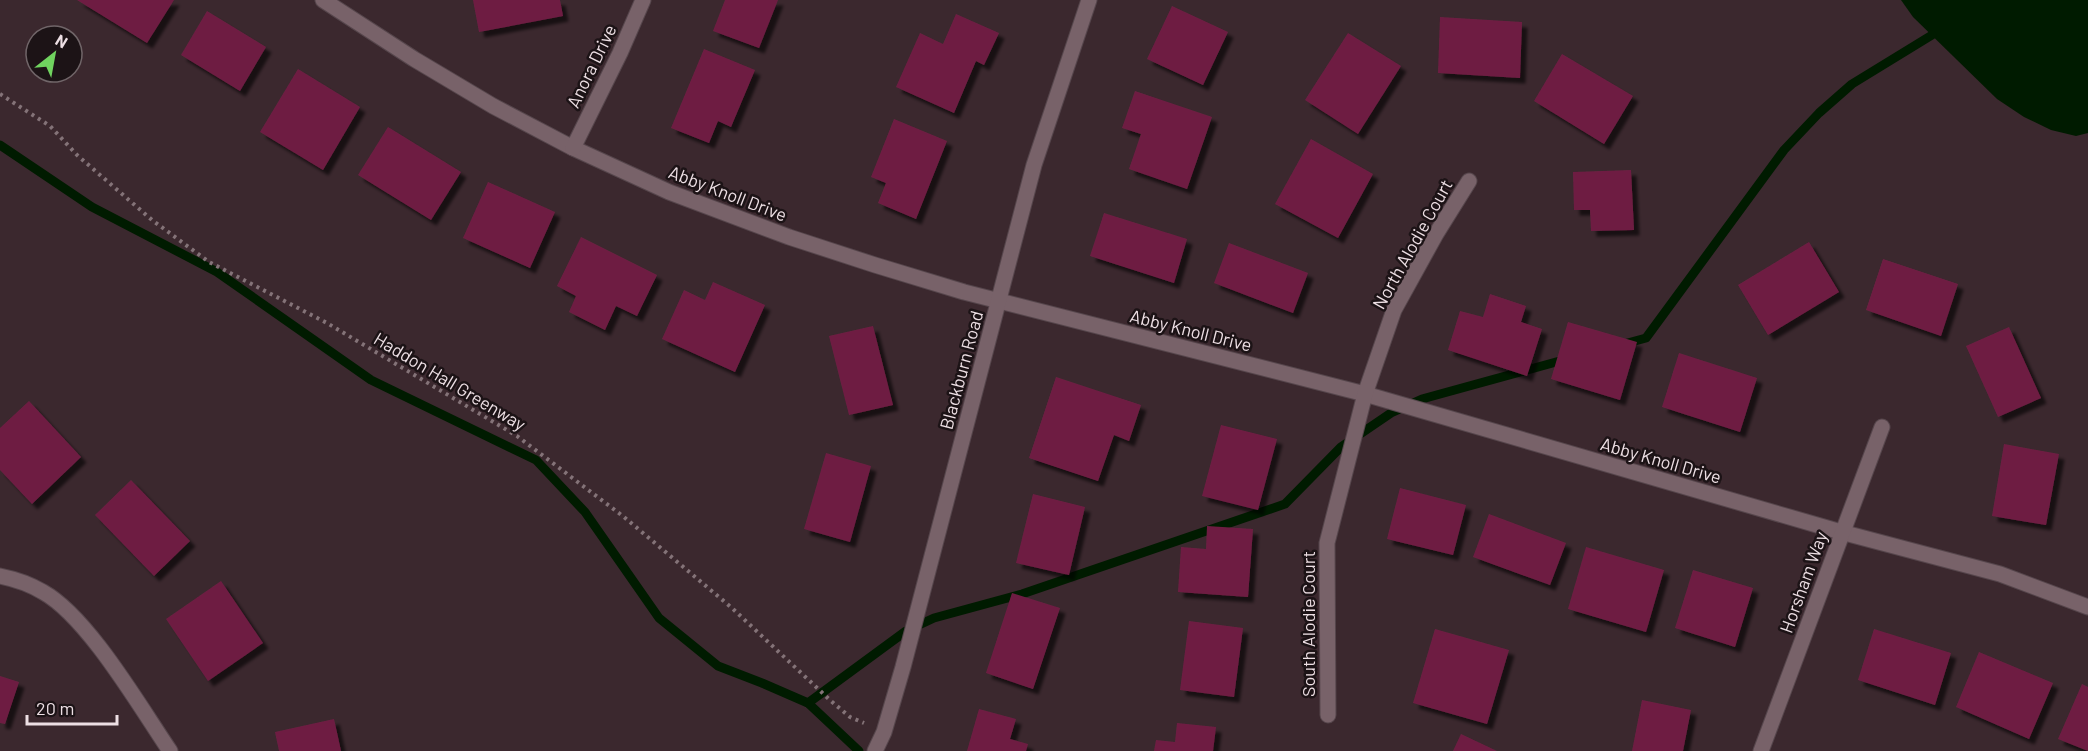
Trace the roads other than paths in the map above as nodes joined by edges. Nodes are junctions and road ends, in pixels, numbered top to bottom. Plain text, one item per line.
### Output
1 (323, 0) edge
2 (643, 0) edge
3 (1089, 0) edge
4 (573, 148) junction
5 (1469, 180) dead end
6 (999, 302) junction
7 (1365, 394) junction
8 (1882, 427) dead end
9 (1841, 532) junction
10 (0, 576) edge
11 (2088, 607) edge
12 (1328, 715) dead end
13 (171, 751) edge
14 (875, 751) edge
15 (1761, 751) edge

1 - 4 street, Abby Knoll Drive
2 - 4 street, Anora Drive
3 - 6 street, Blackburn Road
4 - 6 street, Abby Knoll Drive
5 - 7 street, North Alodie Court
6 - 7 street, Abby Knoll Drive
6 - 14 street, Blackburn Road
7 - 9 street, Abby Knoll Drive
7 - 12 street, South Alodie Court
8 - 9 street, Horsham Way
9 - 11 street, Abby Knoll Drive
9 - 15 street, Horsham Way
10 - 13 street

